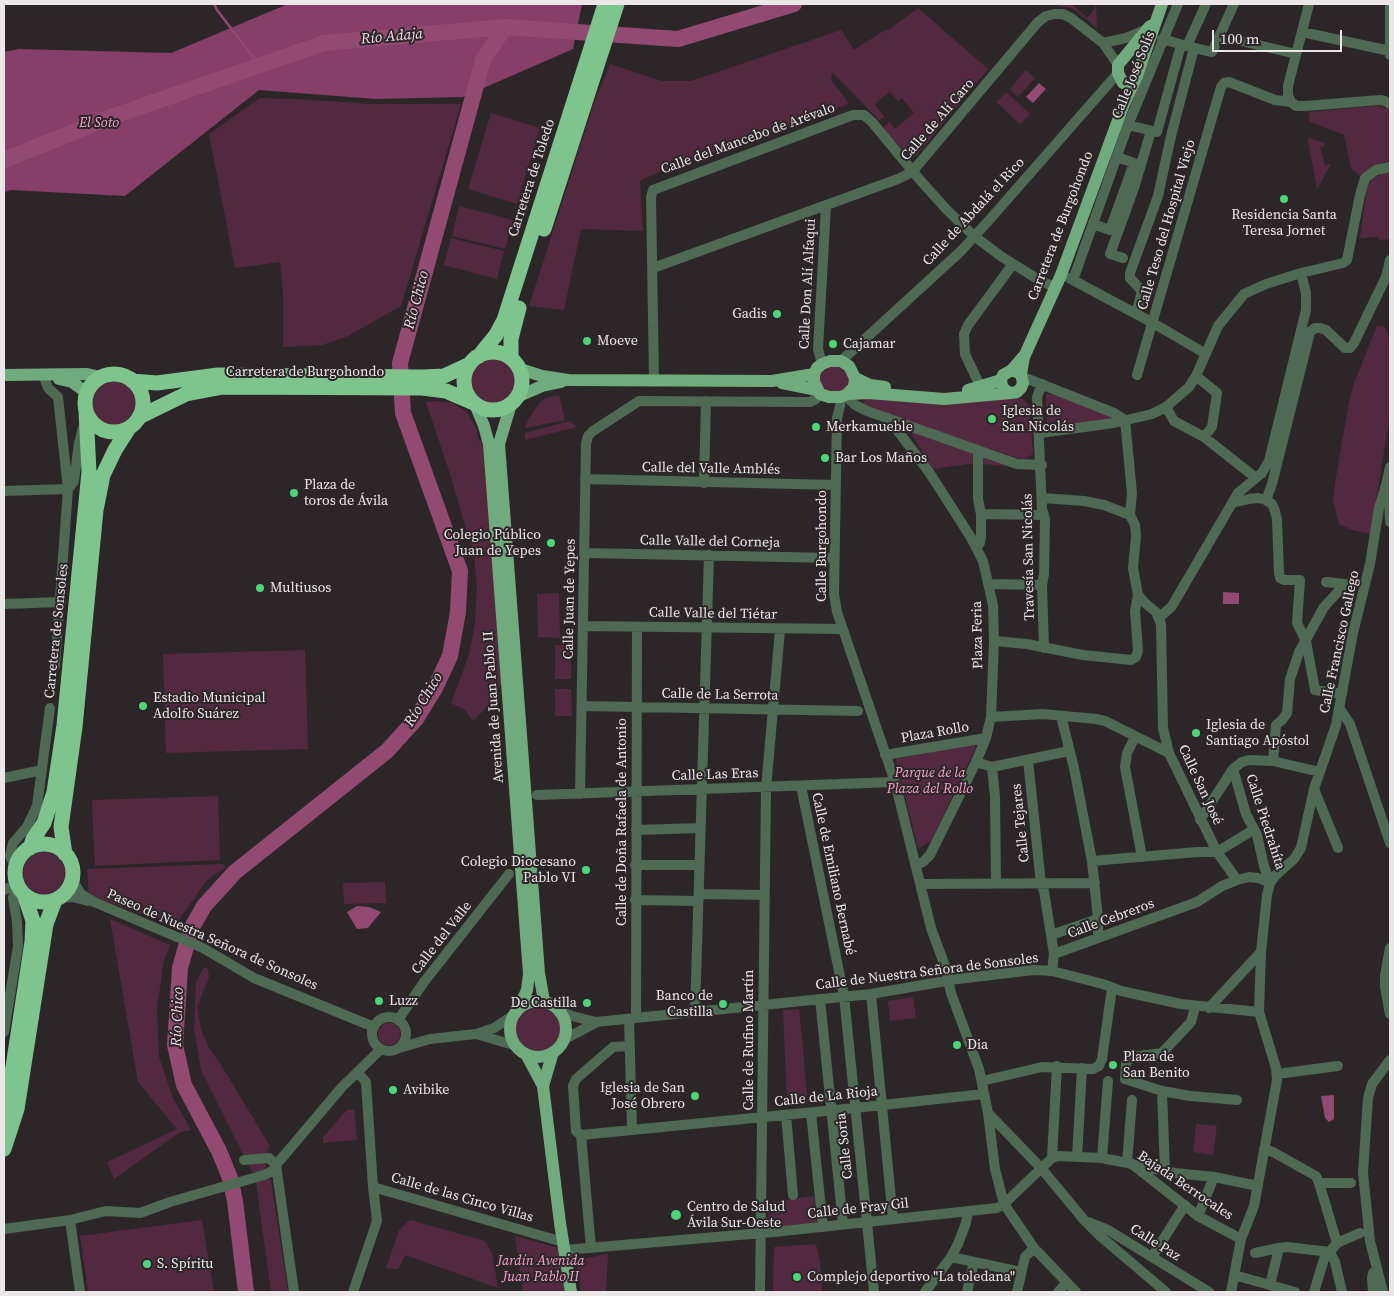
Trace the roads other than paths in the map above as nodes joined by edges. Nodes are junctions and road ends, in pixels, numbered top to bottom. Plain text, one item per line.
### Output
1 (605, 4) edge
2 (617, 4) edge
3 (1178, 4) edge
4 (1206, 4) edge
5 (1234, 4) edge
6 (1307, 4) edge
7 (1390, 4) edge
8 (1160, 9) edge
9 (1147, 29) junction
10 (1302, 32) junction
11 (1162, 39) junction
12 (1233, 39) dead end
13 (1103, 43) junction
14 (1187, 46) junction
15 (1390, 51) edge
16 (1128, 53) junction
17 (1296, 54) junction
18 (1390, 56) edge
19 (1143, 60) junction
20 (1123, 76) junction
21 (586, 82) junction
22 (1291, 102) junction
23 (1390, 104) edge
24 (1128, 125) junction
25 (1154, 132) junction
26 (1117, 157) junction
27 (1390, 167) edge
28 (912, 172) junction
29 (826, 206) junction
30 (1093, 224) junction
31 (974, 236) junction
32 (1123, 258) dead end
33 (1390, 260) edge
34 (1013, 264) junction
35 (653, 268) junction
36 (1301, 273) junction
37 (1067, 278) junction
38 (1056, 288) junction
39 (1136, 314) junction
40 (1153, 323) junction
41 (1206, 354) junction
42 (474, 360) junction
43 (841, 361) junction
44 (515, 364) junction
45 (818, 369) junction
46 (4, 375) edge
47 (38, 376) junction
48 (1137, 376) dead end
49 (1196, 376) junction
50 (101, 377) junction
51 (855, 378) junction
52 (568, 380) junction
53 (654, 380) junction
54 (132, 381) junction
55 (772, 381) junction
56 (1017, 381) junction
57 (381, 383) junction
58 (422, 383) junction
59 (1042, 384) junction
60 (981, 388) junction
61 (87, 393) junction
62 (833, 394) junction
63 (1037, 397) junction
64 (515, 400) junction
65 (706, 401) junction
66 (474, 403) junction
67 (1166, 407) junction
68 (86, 414) junction
69 (888, 418) junction
70 (1125, 420) junction
71 (134, 423) junction
72 (1040, 433) junction
73 (1204, 437) junction
74 (978, 450) junction
75 (1042, 466) junction
76 (1390, 467) edge
77 (1256, 478) junction
78 (585, 480) junction
79 (704, 483) junction
80 (836, 485) junction
81 (1388, 485) edge
82 (68, 489) junction
83 (4, 490) edge
84 (1042, 498) junction
85 (1266, 500) junction
86 (1232, 503) junction
87 (981, 514) junction
88 (1044, 515) junction
89 (1130, 515) junction
90 (1390, 522) edge
91 (976, 547) junction
92 (584, 553) junction
93 (708, 556) junction
94 (834, 558) junction
95 (1326, 582) dead end
96 (989, 584) junction
97 (1042, 585) junction
98 (1138, 595) junction
99 (61, 602) junction
100 (4, 604) edge
101 (1159, 618) junction
102 (583, 626) junction
103 (638, 627) junction
104 (707, 628) junction
105 (842, 629) junction
106 (780, 630) junction
107 (994, 640) junction
108 (1306, 641) junction
109 (1044, 648) junction
110 (55, 666) dead end
111 (1342, 694) junction
112 (582, 706) junction
113 (637, 707) junction
114 (50, 708) dead end
115 (704, 708) junction
116 (1340, 709) junction
117 (773, 710) junction
118 (858, 711) dead end
119 (1061, 716) junction
120 (991, 717) junction
121 (1135, 737) junction
122 (986, 738) junction
123 (1069, 751) junction
124 (1169, 753) junction
125 (885, 755) junction
126 (1028, 760) junction
127 (1273, 761) junction
128 (976, 762) junction
129 (992, 767) junction
130 (1234, 769) junction
131 (42, 770) junction
132 (1320, 772) junction
133 (4, 778) edge
134 (895, 782) junction
135 (801, 786) junction
136 (766, 788) junction
137 (1314, 789) junction
138 (702, 790) junction
139 (636, 792) junction
140 (580, 794) junction
141 (536, 795) dead end
142 (1200, 820) junction
143 (700, 828) junction
144 (636, 830) junction
145 (1253, 830) junction
146 (1390, 843) edge
147 (30, 848) junction
148 (1338, 848) dead end
149 (1217, 852) junction
150 (65, 854) junction
151 (1142, 857) junction
152 (1092, 861) junction
153 (635, 865) junction
154 (699, 865) junction
155 (916, 865) junction
156 (16, 867) junction
157 (509, 874) dead end
158 (72, 878) junction
159 (1237, 880) junction
160 (996, 883) junction
161 (1095, 883) junction
162 (1270, 883) junction
163 (920, 884) junction
164 (1041, 884) junction
165 (16, 889) edge
166 (765, 895) junction
167 (698, 897) junction
168 (57, 899) junction
169 (635, 900) junction
170 (94, 902) junction
171 (1098, 919) junction
172 (1051, 935) junction
173 (1098, 938) junction
174 (1390, 948) edge
175 (1261, 952) junction
176 (1054, 954) junction
177 (1052, 972) junction
178 (948, 980) junction
179 (1112, 988) junction
180 (871, 994) junction
181 (844, 996) junction
182 (820, 999) junction
183 (544, 1002) junction
184 (762, 1005) junction
185 (1195, 1007) junction
186 (1209, 1008) junction
187 (559, 1011) junction
188 (516, 1012) junction
189 (695, 1012) junction
190 (1259, 1012) junction
191 (1390, 1014) edge
192 (633, 1019) junction
193 (398, 1020) junction
194 (596, 1022) junction
195 (374, 1027) junction
196 (4, 1032) edge
197 (406, 1032) junction
198 (476, 1034) junction
199 (430, 1039) junction
200 (563, 1040) junction
201 (630, 1046) junction
202 (381, 1048) junction
203 (398, 1048) junction
204 (521, 1050) junction
205 (553, 1052) junction
206 (1390, 1060) edge
207 (1057, 1066) junction
208 (1338, 1066) dead end
209 (1082, 1068) junction
210 (357, 1072) junction
211 (1277, 1074) junction
212 (982, 1081) junction
213 (1108, 1081) dead end
214 (543, 1086) junction
215 (1162, 1091) junction
216 (984, 1094) junction
217 (1132, 1100) dead end
218 (1237, 1100) dead end
219 (882, 1106) junction
220 (855, 1108) junction
221 (831, 1111) junction
222 (811, 1113) junction
223 (988, 1113) junction
224 (4, 1114) edge
225 (786, 1115) junction
226 (762, 1117) junction
227 (632, 1130) junction
228 (581, 1135) junction
229 (4, 1149) edge
230 (1264, 1150) junction
231 (1077, 1157) junction
232 (1052, 1158) junction
233 (1102, 1158) junction
234 (244, 1160) dead end
235 (1130, 1164) junction
236 (276, 1167) junction
237 (1041, 1168) junction
238 (1165, 1171) junction
239 (1214, 1177) junction
240 (1319, 1183) junction
241 (1351, 1183) dead end
242 (1258, 1186) junction
243 (373, 1187) junction
244 (793, 1195) dead end
245 (1004, 1204) junction
246 (1185, 1206) junction
247 (968, 1212) junction
248 (1198, 1216) junction
249 (893, 1219) junction
250 (70, 1220) junction
251 (1085, 1221) junction
252 (560, 1222) junction
253 (867, 1222) junction
254 (843, 1224) junction
255 (823, 1227) junction
256 (4, 1229) edge
257 (761, 1233) junction
258 (1360, 1233) dead end
259 (544, 1236) junction
260 (1241, 1239) junction
261 (564, 1246) junction
262 (591, 1248) junction
263 (1034, 1248) junction
264 (1279, 1248) junction
265 (1330, 1251) junction
266 (1255, 1253) dead end
267 (951, 1257) junction
268 (1152, 1257) junction
269 (974, 1262) junction
270 (1377, 1270) junction
271 (1022, 1272) junction
272 (1234, 1275) junction
273 (1066, 1283) junction
274 (1270, 1285) junction
275 (80, 1292) edge
276 (294, 1292) edge
277 (353, 1292) edge
278 (571, 1292) edge
279 (760, 1292) edge
280 (874, 1292) edge
281 (925, 1292) edge
282 (967, 1292) edge
283 (1017, 1292) edge
284 (1058, 1292) edge
285 (1076, 1292) edge
286 (1166, 1292) edge
287 (1209, 1292) edge
288 (1231, 1292) edge
289 (1294, 1292) edge
290 (1314, 1292) edge
291 (1342, 1292) edge
292 (1373, 1292) edge
293 (1383, 1292) edge

1 - 21 highway, Carretera de Toledo
2 - 21 highway, Carretera de Toledo
3 - 11 street, Calle José Solís
4 - 14 street
5 - 14 street
6 - 10 street
7 - 15 street
8 - 9 main road
8 - 19 main road
9 - 13 street
9 - 16 main road
10 - 15 street
10 - 17 street
11 - 14 street
11 - 24 street, Calle José Solís
12 - 17 street
13 - 20 street, Calle de Alí Caro
13 - 28 street, Calle de Alí Caro
14 - 25 street
14 - 39 street
15 - 18 street
16 - 19 main road
16 - 20 main road
17 - 22 street
19 - 20 main road
20 - 31 street, Calle de Abdalá el Rico
20 - 37 main road, Carretera de Burgohondo
21 - 42 highway, Carretera de Toledo
21 - 44 highway, Carretera de Toledo
22 - 23 street
22 - 40 street, Calle Teso del Hospital Viejo
24 - 25 street
24 - 26 street, Calle José Solís
25 - 32 street
26 - 30 street, Calle José Solís
26 - 30 street
27 - 36 street
28 - 29 street, Calle de Alí Caro
28 - 31 street
28 - 35 street, Calle del Mancebo de Arévalo
29 - 35 street, Calle de Alí Caro
29 - 45 street, Calle Don Alí Alfaqui
30 - 37 street, Calle José Solís
31 - 34 street
31 - 43 street, Calle de Abdalá el Rico
33 - 85 street
34 - 38 street
34 - 60 street
35 - 53 street, Calle del Mancebo de Arévalo
36 - 41 street
36 - 77 street
37 - 38 main road, Carretera de Burgohondo
37 - 39 street
38 - 56 main road, Carretera de Burgohondo
39 - 40 street
40 - 41 street
40 - 48 street, Calle Teso del Hospital Viejo
41 - 49 street
42 - 44 highway
42 - 58 highway, Carretera de Burgohondo
42 - 66 highway, Carretera de Toledo
43 - 45 main road
43 - 51 main road
44 - 52 main road
44 - 64 highway, Carretera de Toledo
45 - 55 main road
45 - 62 main road
46 - 47 main road
47 - 50 main road
47 - 61 main road
47 - 82 street
49 - 67 street
49 - 73 street
50 - 54 highway
50 - 61 highway
51 - 60 main road
51 - 62 main road
52 - 53 main road
52 - 64 main road
53 - 55 main road
54 - 57 highway, Carretera de Burgohondo
54 - 71 highway
55 - 62 main road
56 - 59 street
56 - 60 main road
56 - 62 main road
56 - 63 street
57 - 58 highway, Carretera de Burgohondo
57 - 71 highway, Carretera de Burgohondo
58 - 66 highway, Carretera de Burgohondo
59 - 63 street
59 - 70 street
61 - 68 highway
62 - 65 street
62 - 69 street
62 - 80 street, Calle Burgohondo
63 - 72 street, Travesía San Nicolás
64 - 66 highway
64 - 183 main road, Avenida de Juan Pablo II
65 - 78 street, Calle Juan de Yepes
65 - 79 street
66 - 188 main road, Avenida de Juan Pablo II
67 - 70 street
67 - 73 street
68 - 71 highway
68 - 82 street
68 - 147 highway, Carretera de Sonsoles
69 - 74 street
69 - 91 street
70 - 72 street
70 - 89 street
71 - 150 highway, Carretera de Sonsoles
72 - 75 street, Travesía San Nicolás
73 - 77 street
74 - 75 street
74 - 87 street
75 - 84 street, Travesía San Nicolás
76 - 81 street, Calle Francisco Gallego
77 - 86 street
78 - 79 street, Calle del Valle Amblés
78 - 92 street, Calle Juan de Yepes
79 - 80 street, Calle del Valle Amblés
80 - 94 street, Calle Burgohondo
81 - 90 street
81 - 111 street, Calle Francisco Gallego
82 - 83 street
82 - 99 street
84 - 88 street, Travesía San Nicolás
84 - 89 street
85 - 86 street
85 - 108 street
86 - 101 street
87 - 88 street
87 - 91 street
88 - 97 street, Travesía San Nicolás
89 - 98 street
91 - 96 street
92 - 93 street, Calle Valle del Corneja
92 - 102 street, Calle Juan de Yepes
93 - 94 street, Calle Valle del Corneja
93 - 104 street
94 - 105 street, Calle Burgohondo
95 - 108 street
96 - 97 street, Plaza Feria
96 - 107 street, Plaza Feria
97 - 109 street, Travesía San Nicolás
98 - 101 street
98 - 109 street
99 - 100 street
99 - 110 street
101 - 124 street, Calle San José
102 - 103 street, Calle Valle del Tiétar
102 - 112 street, Calle Juan de Yepes
103 - 104 street, Calle Valle del Tiétar
103 - 113 street, Calle de Doña Rafaela de Antonio
104 - 106 street, Calle Valle del Tiétar
104 - 115 street
105 - 106 street, Calle Valle del Tiétar
105 - 125 street, Calle Burgohondo
106 - 117 street, Calle de Rufino Martín
107 - 109 street
107 - 120 street, Plaza Feria
108 - 111 street
108 - 127 street
111 - 116 street, Calle Francisco Gallego
112 - 113 street, Calle de La Serrota
112 - 140 street, Calle Juan de Yepes
113 - 115 street, Calle de La Serrota
113 - 139 street, Calle de Doña Rafaela de Antonio
114 - 131 street
115 - 117 street, Calle de La Serrota
115 - 138 street
116 - 132 street, Calle Francisco Gallego
116 - 146 street
117 - 118 street, Calle de La Serrota
117 - 136 street, Calle de Rufino Martín
119 - 120 street
119 - 121 street
119 - 123 street
120 - 122 street, Plaza Feria
121 - 124 street
121 - 151 street
122 - 125 street, Plaza Rollo
122 - 128 street, Plaza Rollo
123 - 126 street
123 - 152 street
124 - 142 street, Calle San José
125 - 134 street, Plaza Rollo
126 - 129 street
126 - 164 street, Calle Tejares
127 - 130 street
127 - 132 street
128 - 129 street
128 - 155 street, Plaza Rollo
129 - 160 street
130 - 142 street
130 - 145 street, Calle Piedrahíta
131 - 133 street
131 - 156 street
132 - 137 street, Calle Francisco Gallego
134 - 135 street, Calle Las Eras
134 - 155 street, Plaza Rollo
135 - 136 street, Calle Las Eras
135 - 181 street, Calle de Emiliano Bernabé
136 - 138 street, Calle Las Eras
136 - 166 street, Calle de Rufino Martín
137 - 148 street
137 - 162 street, Calle Francisco Gallego
138 - 139 street, Calle Las Eras
138 - 143 street
139 - 140 street, Calle Las Eras
139 - 144 street, Calle de Doña Rafaela de Antonio
140 - 141 street, Calle Las Eras
142 - 149 street, Calle San José
143 - 144 street
143 - 154 street
144 - 153 street, Calle de Doña Rafaela de Antonio
145 - 149 street
145 - 162 street, Calle Piedrahíta
147 - 150 highway
147 - 156 highway
149 - 151 street
149 - 159 street, Calle San José
150 - 158 highway
151 - 152 street
152 - 161 street
153 - 154 street
153 - 169 street, Calle de Doña Rafaela de Antonio
154 - 167 street
155 - 163 street, Plaza Rollo
156 - 165 highway
157 - 193 street, Calle del Valle
158 - 168 highway
158 - 170 street, Paseo de Nuestra Señora de Sonsoles
159 - 162 street
159 - 173 street, Calle Cebreros
160 - 163 street
160 - 164 street
161 - 164 street
161 - 171 street
162 - 175 street
163 - 178 street, Plaza Rollo
164 - 172 street, Calle Tejares
165 - 168 highway
165 - 196 street
165 - 224 highway
166 - 167 street
166 - 184 street, Calle de Rufino Martín
167 - 169 street
167 - 189 street
168 - 170 street, Paseo de Nuestra Señora de Sonsoles
168 - 229 highway
169 - 192 street, Calle de Doña Rafaela de Antonio
170 - 195 street, Paseo de Nuestra Señora de Sonsoles
171 - 172 street
171 - 173 street
172 - 176 street, Calle Tejares
173 - 176 street, Calle Cebreros
174 - 191 street
175 - 186 street
175 - 190 street
176 - 177 street, Calle Tejares
177 - 178 street, Calle de Nuestra Señora de Sonsoles
177 - 179 street, Calle de Nuestra Señora de Sonsoles
178 - 180 street, Calle de Nuestra Señora de Sonsoles
178 - 212 street, Plaza Rollo
179 - 185 street, Calle de Nuestra Señora de Sonsoles
179 - 209 street
180 - 181 street, Calle de Nuestra Señora de Sonsoles
180 - 219 street
181 - 182 street, Calle de Nuestra Señora de Sonsoles
181 - 220 street, Calle Soria
182 - 184 street, Calle de Nuestra Señora de Sonsoles
182 - 221 street
183 - 187 main road
183 - 188 main road
184 - 189 street, Calle de Nuestra Señora de Sonsoles
184 - 226 street, Calle de Rufino Martín
185 - 186 street, Calle de Nuestra Señora de Sonsoles
185 - 215 street
186 - 190 street, Calle de Nuestra Señora de Sonsoles
187 - 194 street, Calle de Nuestra Señora de Sonsoles
187 - 200 main road
188 - 198 street
188 - 204 main road
189 - 192 street, Calle de Nuestra Señora de Sonsoles
190 - 211 street
192 - 194 street, Calle de Nuestra Señora de Sonsoles
192 - 201 street, Calle de Doña Rafaela de Antonio
193 - 195 street
193 - 197 street
194 - 200 street, Calle de Nuestra Señora de Sonsoles
195 - 202 street
197 - 199 street
197 - 203 street
198 - 199 street
198 - 204 street
199 - 203 street
200 - 205 main road
201 - 227 street, Calle de Doña Rafaela de Antonio
201 - 228 street
202 - 203 street
202 - 210 street
204 - 205 main road
204 - 214 main road
205 - 214 main road
206 - 270 street
207 - 209 street
207 - 212 street
207 - 232 street
208 - 211 street
209 - 231 street
210 - 236 street
210 - 243 street
211 - 230 street
212 - 216 street, Plaza Rollo
213 - 233 street
214 - 252 main road
215 - 218 street
215 - 238 street
216 - 219 street, Calle de La Rioja
216 - 223 street, Plaza Rollo
217 - 235 street
219 - 220 street, Calle de La Rioja
219 - 249 street
220 - 221 street, Calle de La Rioja
220 - 253 street, Calle Soria
221 - 222 street, Calle de La Rioja
221 - 254 street
222 - 225 street, Calle de La Rioja
222 - 255 street
223 - 237 street
223 - 245 street, Plaza Rollo
225 - 226 street, Calle de La Rioja
225 - 244 street
226 - 227 street, Calle de La Rioja
226 - 257 street, Calle de Rufino Martín
227 - 228 street, Calle de La Rioja
228 - 262 street
230 - 240 street
230 - 242 street
231 - 232 street, Bajada Berrocales
231 - 233 street, Bajada Berrocales
232 - 237 street
233 - 235 street, Bajada Berrocales
234 - 236 street
235 - 238 street
235 - 246 street, Bajada Berrocales
236 - 250 street
236 - 276 street
237 - 245 street
237 - 251 street
238 - 239 street
239 - 242 street
239 - 248 street
240 - 241 street
240 - 265 street
242 - 260 street
243 - 259 street, Calle de las Cinco Villas
243 - 277 street
245 - 247 street, Calle de Fray Gil
245 - 263 street
246 - 248 street, Bajada Berrocales
246 - 268 street
247 - 249 street, Calle de Fray Gil
247 - 267 street
248 - 260 street, Bajada Berrocales
249 - 253 street, Calle de Fray Gil
250 - 256 street
250 - 275 street
251 - 268 street, Calle Paz
251 - 286 street
252 - 259 street, Calle de las Cinco Villas
252 - 261 main road
253 - 254 street, Calle de Fray Gil
253 - 280 street, Calle Soria
254 - 255 street, Calle de Fray Gil
255 - 257 street, Calle de Fray Gil
257 - 262 street, Calle de Fray Gil
257 - 279 street, Calle de Rufino Martín
258 - 265 street
259 - 261 street, Calle de las Cinco Villas
260 - 272 street
261 - 262 street, Calle de Fray Gil
261 - 278 main road
263 - 271 street
263 - 273 street
264 - 265 street
264 - 266 street
264 - 274 street
265 - 290 street
265 - 291 street
267 - 269 street
267 - 281 street
268 - 287 street, Calle Paz
269 - 271 street
269 - 282 street
270 - 292 street
270 - 293 street
271 - 283 street
272 - 274 street
272 - 288 street
273 - 284 street
273 - 285 street
274 - 289 street

